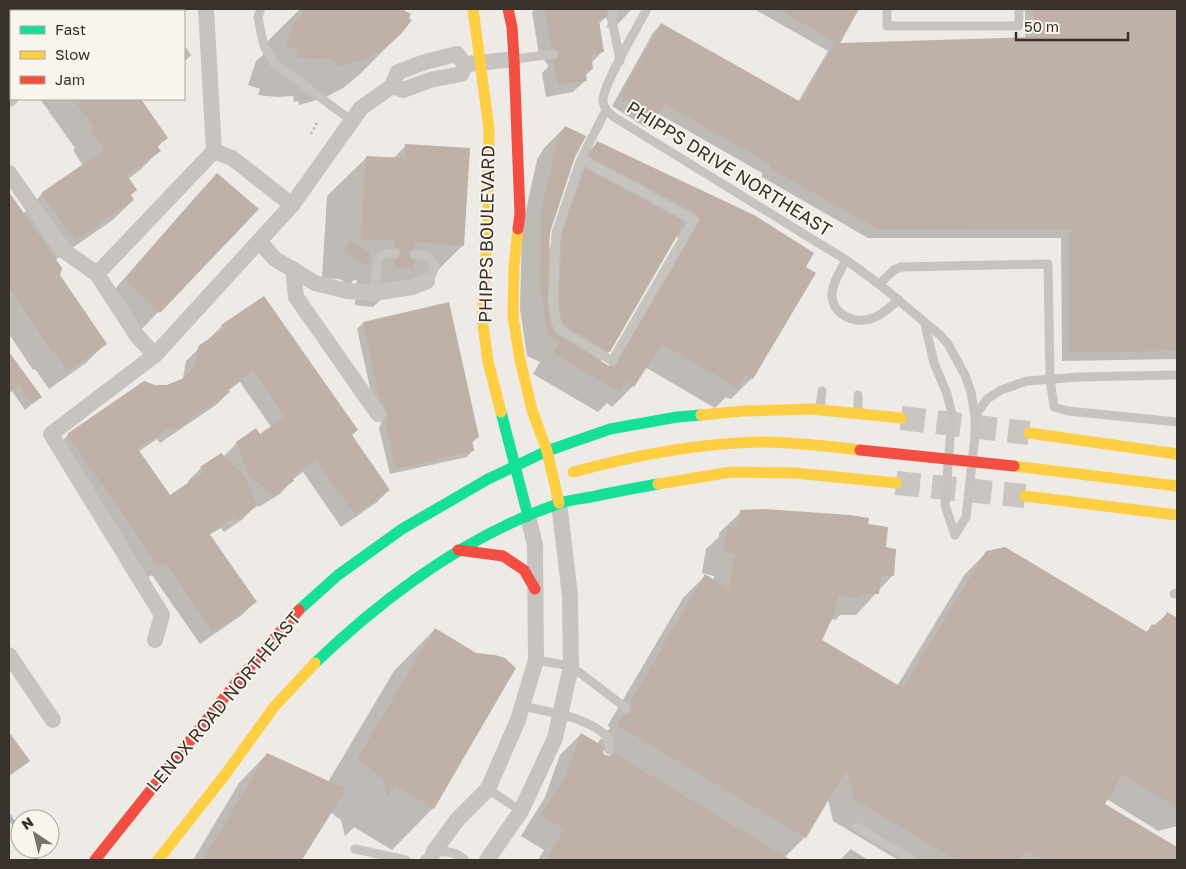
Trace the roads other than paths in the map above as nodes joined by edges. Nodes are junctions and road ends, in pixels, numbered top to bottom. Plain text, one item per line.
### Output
1 (206, 9) edge
2 (261, 9) edge
3 (473, 9) edge
4 (508, 9) edge
5 (613, 9) edge
6 (647, 9) edge
7 (887, 9) edge
8 (1019, 9) edge
9 (633, 36) junction
10 (615, 37) junction
11 (553, 54) dead end
12 (514, 58) junction
13 (620, 61) junction
14 (474, 63) junction
15 (606, 110) junction
16 (352, 121) junction
17 (214, 151) junction
18 (581, 159) junction
19 (9, 173) edge
20 (292, 205) junction
21 (259, 241) junction
22 (395, 253) dead end
23 (415, 254) dead end
24 (846, 260) junction
25 (293, 269) junction
26 (97, 274) junction
27 (427, 281) joint
28 (879, 284) junction
29 (374, 293) junction
30 (898, 300) junction
31 (925, 324) junction
32 (155, 355) junction
33 (1177, 375) edge
34 (1050, 378) junction
35 (822, 391) dead end
36 (858, 395) dead end
37 (819, 410) junction
38 (858, 413) junction
39 (378, 414) dead end
40 (975, 416) junction
41 (901, 418) tunnel mouth
42 (1177, 422) edge
43 (1029, 433) tunnel mouth
44 (546, 451) junction
45 (1177, 454) edge
46 (948, 459) junction
47 (972, 462) junction
48 (515, 465) junction
49 (567, 473) junction
50 (896, 483) tunnel mouth
51 (1177, 486) edge
52 (1025, 496) tunnel mouth
53 (559, 503) junction
54 (1177, 514) edge
55 (528, 516) junction
56 (458, 550) junction
57 (535, 589) junction
58 (155, 640) dead end
59 (9, 655) edge
60 (536, 660) junction
61 (571, 666) junction
62 (522, 706) junction
63 (626, 708) dead end
64 (560, 715) junction
65 (53, 720) dead end
66 (609, 750) dead end
67 (488, 789) junction
68 (522, 811) junction
69 (857, 827) dead end
70 (355, 849) dead end
71 (429, 857) edge
72 (96, 860) edge
73 (158, 860) edge
74 (406, 860) edge
75 (465, 860) edge
76 (487, 860) edge
77 (912, 860) edge

1 - 17 street
2 - 16 lane
3 - 14 main road, PHIPPS BOULEVARD
4 - 12 main road, PHIPPS BOULEVARD
5 - 10 lane
6 - 9 lane, PHIPPS DRIVE NORTHEAST
7 - 8 lane
9 - 10 lane
9 - 13 lane, PHIPPS DRIVE NORTHEAST
10 - 13 lane
11 - 12 lane
12 - 14 street
12 - 44 main road, PHIPPS BOULEVARD
13 - 15 lane, PHIPPS DRIVE NORTHEAST
14 - 16 street
14 - 48 main road, PHIPPS BOULEVARD
15 - 18 lane
15 - 24 lane, PHIPPS DRIVE NORTHEAST
16 - 20 street
17 - 20 street
17 - 26 street
18 - 18 lane
19 - 26 street
20 - 21 street
21 - 25 street
21 - 32 street
22 - 29 lane
23 - 27 lane
24 - 28 lane, PHIPPS DRIVE NORTHEAST
24 - 30 lane
25 - 29 street
25 - 39 street
26 - 32 street
27 - 29 street
28 - 30 lane, PHIPPS DRIVE NORTHEAST
28 - 34 lane
30 - 31 lane, PHIPPS DRIVE NORTHEAST
31 - 40 lane, PHIPPS DRIVE NORTHEAST
31 - 46 lane
32 - 58 street
33 - 34 lane
34 - 40 lane
34 - 42 lane
35 - 37 lane
36 - 38 lane
37 - 38 main road, LENOX ROAD NORTHEAST
37 - 44 main road, LENOX ROAD NORTHEAST
38 - 41 main road, LENOX ROAD NORTHEAST
40 - 47 lane, PHIPPS DRIVE NORTHEAST
43 - 45 main road
44 - 48 main road, LENOX ROAD NORTHEAST
44 - 49 main road
44 - 53 main road, PHIPPS BOULEVARD
46 - 47 main road
46 - 47 lane, PHIPPS DRIVE NORTHEAST
46 - 49 main road
47 - 51 main road
48 - 55 main road, PHIPPS BOULEVARD
48 - 72 main road, LENOX ROAD NORTHEAST
49 - 53 main road
50 - 53 main road
52 - 54 main road
53 - 55 main road
53 - 61 street
55 - 56 main road
55 - 57 street
56 - 57 main road
56 - 73 main road
57 - 60 street
59 - 65 street
60 - 61 lane
60 - 62 street
61 - 63 lane
61 - 64 street
62 - 64 lane
62 - 67 street
64 - 66 lane
64 - 68 street
67 - 68 lane
67 - 71 street
68 - 76 street
69 - 77 lane
70 - 74 lane
71 - 75 lane

